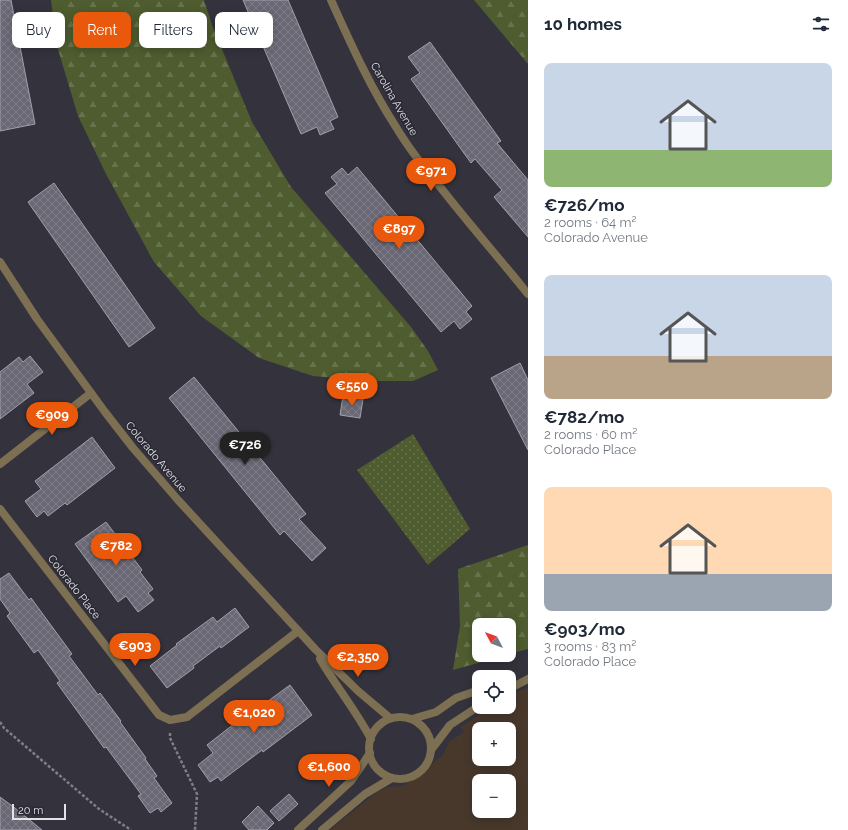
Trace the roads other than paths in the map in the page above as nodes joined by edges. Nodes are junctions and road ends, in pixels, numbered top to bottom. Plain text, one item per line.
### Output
1 (332, 0) edge
2 (0, 262) edge
3 (528, 294) edge
4 (91, 393) junction
5 (0, 464) edge
6 (0, 509) edge
7 (298, 630) junction
8 (315, 649) junction
9 (528, 679) edge
10 (516, 682) edge
11 (516, 685) edge
12 (472, 692) edge
13 (472, 711) edge
14 (390, 718) junction
15 (412, 719) junction
16 (371, 739) junction
17 (431, 750) junction
18 (370, 753) junction
19 (392, 778) junction
20 (298, 830) edge
21 (322, 830) edge

1 - 3 street, Carolina Avenue
2 - 4 street, Colorado Avenue
4 - 5 street
4 - 7 street, Colorado Avenue
6 - 7 street, Colorado Place
7 - 8 street, Colorado Avenue
8 - 14 street, Colorado Avenue
8 - 16 street, Colorado Avenue
9 - 10 street
9 - 11 street
12 - 15 street
13 - 17 street
14 - 15 street
14 - 16 street
15 - 17 street
16 - 18 street
17 - 19 street
18 - 19 street
18 - 20 street
19 - 21 street

